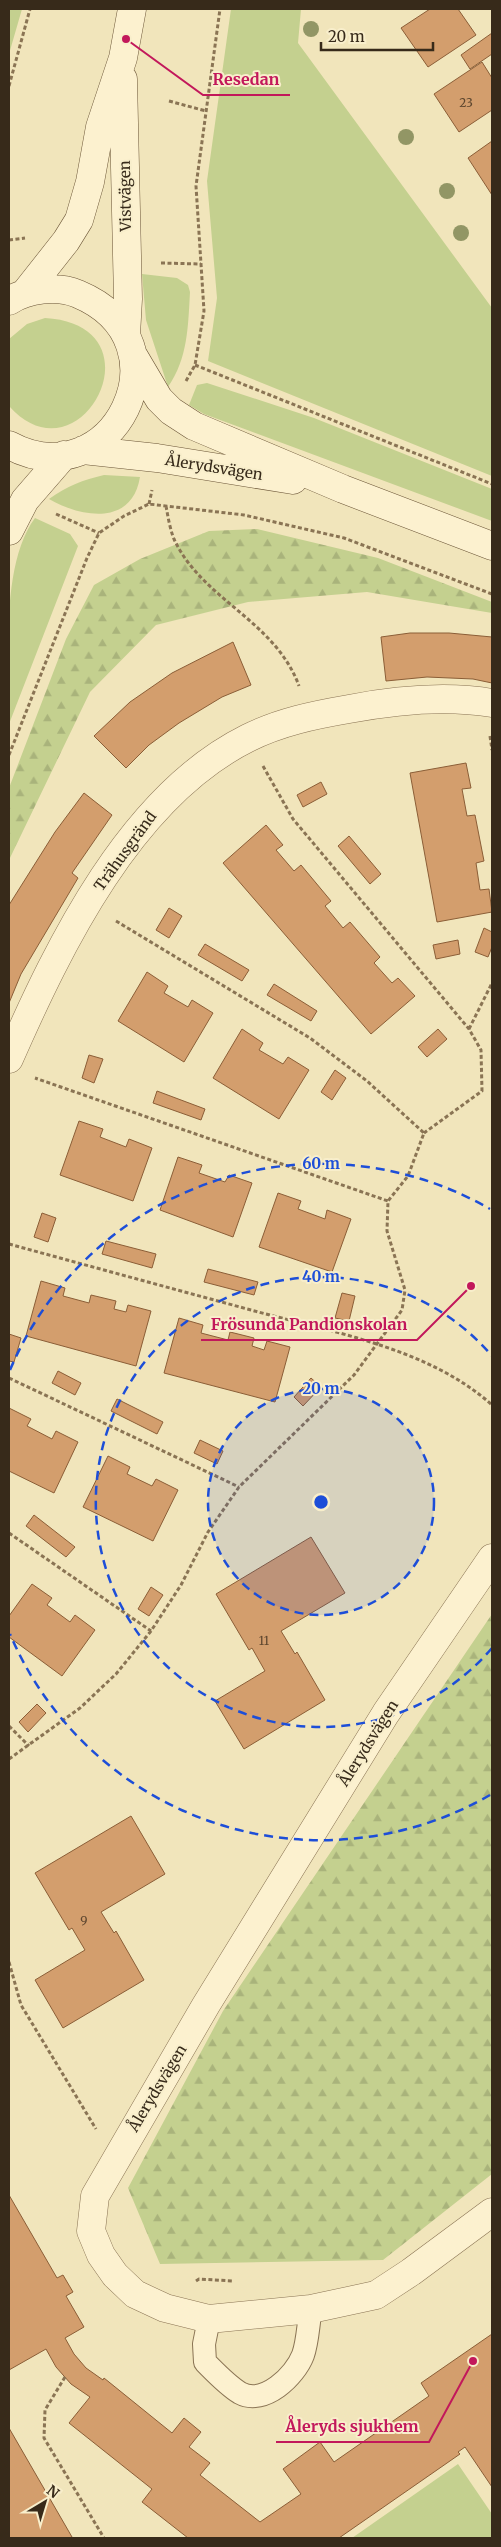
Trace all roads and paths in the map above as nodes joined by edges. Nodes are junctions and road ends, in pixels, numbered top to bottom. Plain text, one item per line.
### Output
1 (30, 9) edge
2 (132, 9) edge
3 (220, 9) edge
4 (123, 58) junction
5 (9, 86) edge
6 (169, 101) dead end
7 (206, 111) junction
8 (14, 297) edge
9 (130, 345) junction
10 (9, 444) edge
11 (74, 453) junction
12 (492, 484) edge
13 (343, 490) junction
14 (166, 506) junction
15 (9, 531) edge
16 (492, 546) edge
17 (492, 594) edge
18 (492, 703) edge
19 (309, 716) junction
20 (247, 739) junction
21 (9, 755) edge
22 (88, 904) junction
23 (492, 983) edge
24 (469, 1029) junction
25 (18, 1067) edge
26 (424, 1133) junction
27 (388, 1201) junction
28 (9, 1244) edge
29 (376, 1344) junction
30 (9, 1378) edge
31 (492, 1405) edge
32 (239, 1487) junction
33 (9, 1533) edge
34 (492, 1558) edge
35 (151, 1631) junction
36 (9, 1726) edge
37 (29, 1746) junction
38 (9, 1759) edge
39 (9, 1962) edge
40 (114, 2160) junction
41 (492, 2212) edge
42 (311, 2309) junction
43 (209, 2318) junction
44 (65, 2377) dead end
45 (104, 2538) edge

1 - 5 path
2 - 4 street, Vistvägen
3 - 7 path
4 - 8 street, Vistvägen
4 - 9 street, Vistvägen
6 - 7 path
7 - 12 path
8 - 9 street, Ålerydsvägen
9 - 11 street, Vistvägen
9 - 13 street, Ålerydsvägen
10 - 11 street, Ålerydsvägen
11 - 13 street, Ålerydsvägen
11 - 15 street
13 - 16 street, Ålerydsvägen
14 - 17 path
14 - 19 path
14 - 21 path
18 - 19 street, Trähusgränd
19 - 20 street, Trähusgränd
20 - 22 street, Trähusgränd
20 - 24 path
22 - 25 street, Trähusgränd
22 - 26 path
23 - 24 path
24 - 26 path
25 - 27 path
26 - 27 path
27 - 29 path
28 - 29 path
29 - 31 path
29 - 32 path
30 - 32 path
32 - 35 path
33 - 35 path
34 - 40 street, Ålerydsvägen
35 - 37 path
36 - 37 path
37 - 38 path
39 - 40 path
40 - 43 street, Ålerydsvägen
41 - 42 street, Ålerydsvägen
42 - 43 street, Ålerydsvägen
42 - 43 lane
44 - 45 path

